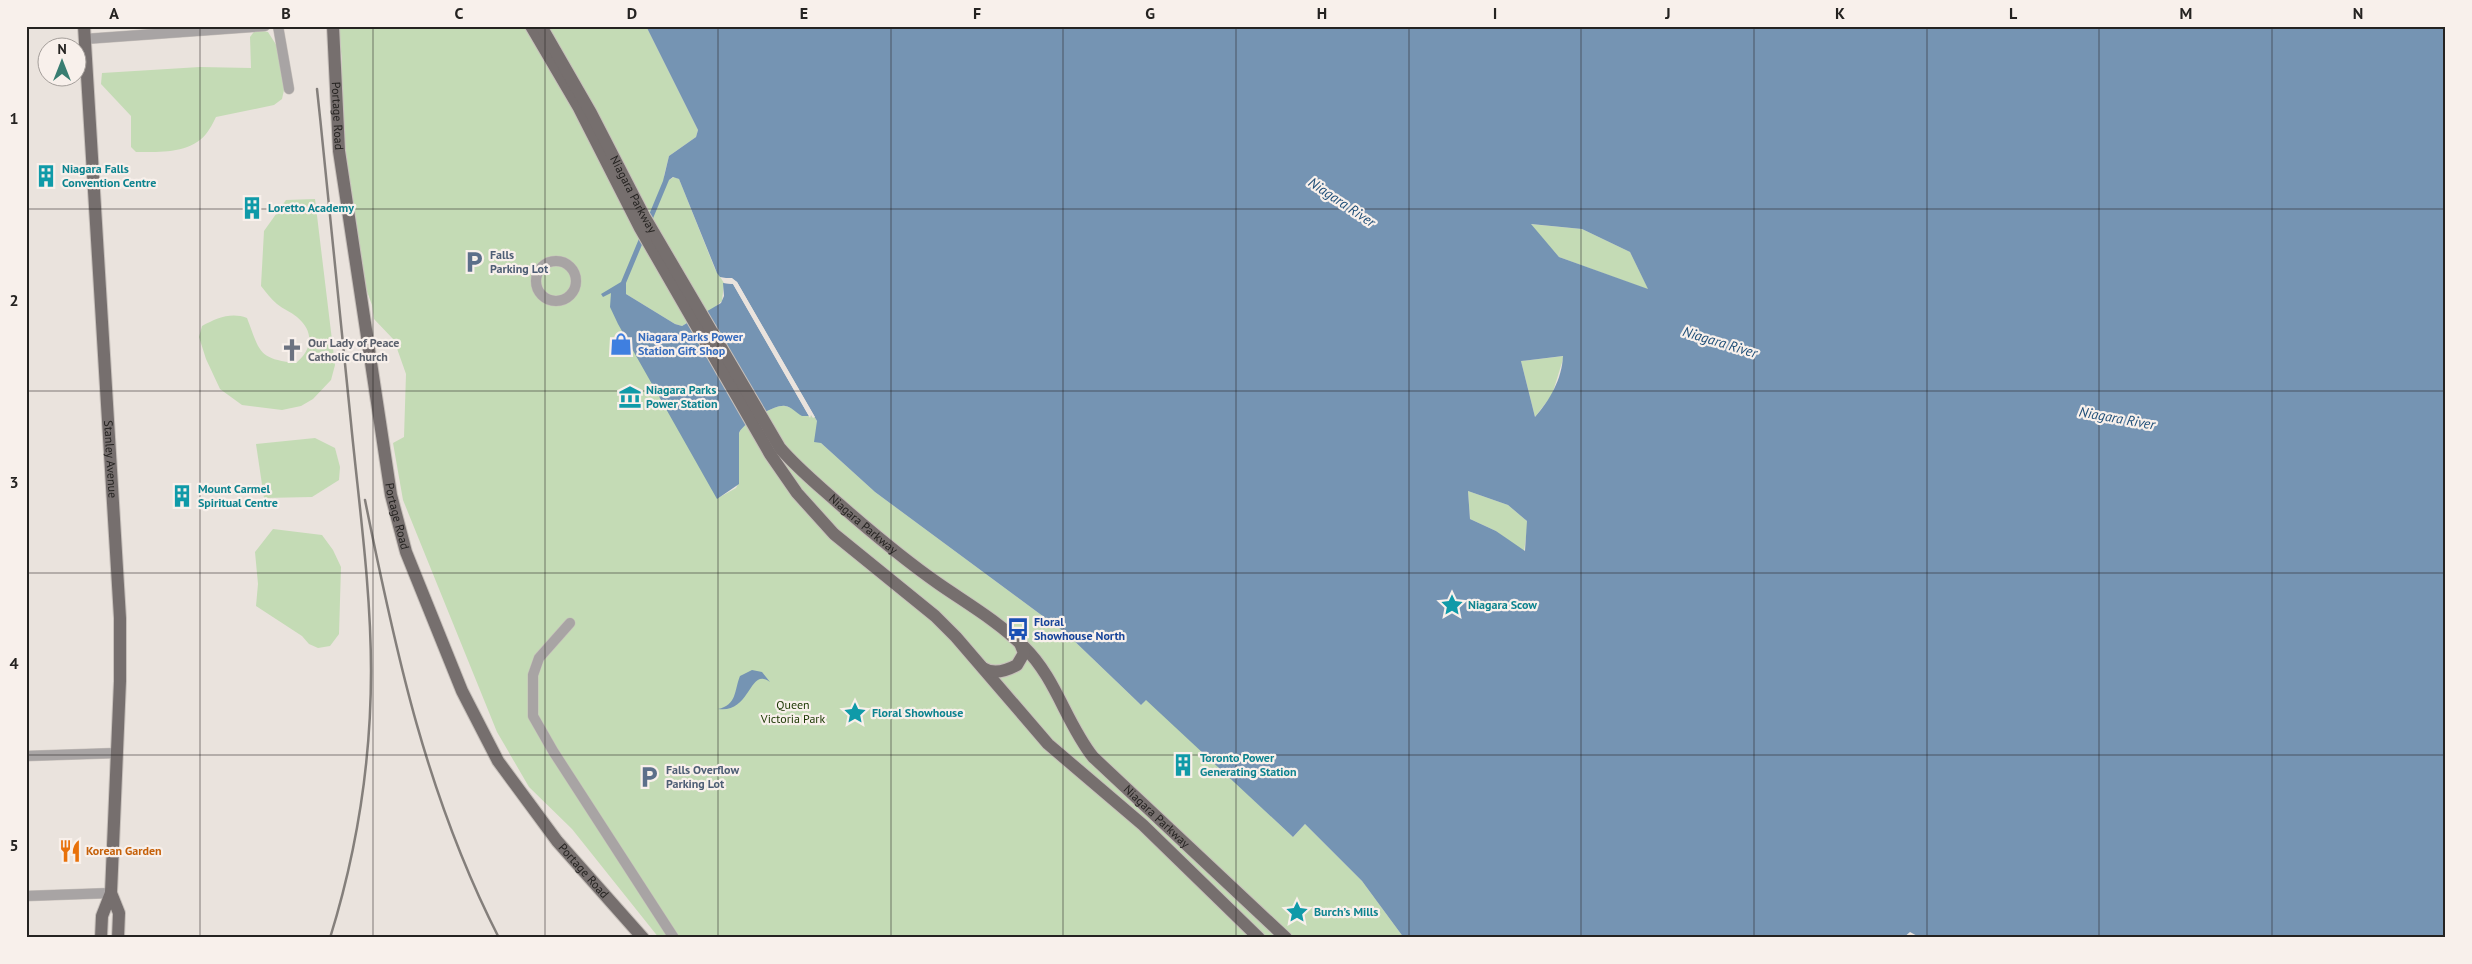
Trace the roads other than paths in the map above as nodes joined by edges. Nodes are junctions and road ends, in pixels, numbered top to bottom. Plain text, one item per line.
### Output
1 (265, 26) edge
2 (278, 26) edge
3 (333, 26) edge
4 (531, 26) edge
5 (541, 26) edge
6 (84, 33) edge
7 (289, 90) dead end
8 (646, 228) junction
9 (757, 421) junction
10 (570, 623) dead end
11 (1020, 643) junction
12 (981, 666) junction
13 (117, 753) junction
14 (26, 756) edge
15 (111, 893) junction
16 (26, 896) edge
17 (101, 938) edge
18 (118, 938) edge
19 (643, 938) edge
20 (674, 938) edge
21 (1259, 938) edge
22 (1286, 938) edge

1 - 6 street
2 - 7 street
3 - 19 main road, Portage Road
4 - 8 main road, Niagara Parkway
5 - 8 main road, Niagara Parkway
6 - 13 main road, Stanley Avenue
8 - 9 main road, Niagara Parkway
9 - 11 main road, Niagara Parkway
9 - 12 main road, Niagara Parkway
10 - 20 street
11 - 12 main road
11 - 22 main road, Niagara Parkway
12 - 21 main road, Niagara Parkway
13 - 14 street
13 - 15 main road, Stanley Avenue
15 - 16 street
15 - 17 main road, Stanley Avenue
15 - 18 main road, Stanley Avenue

